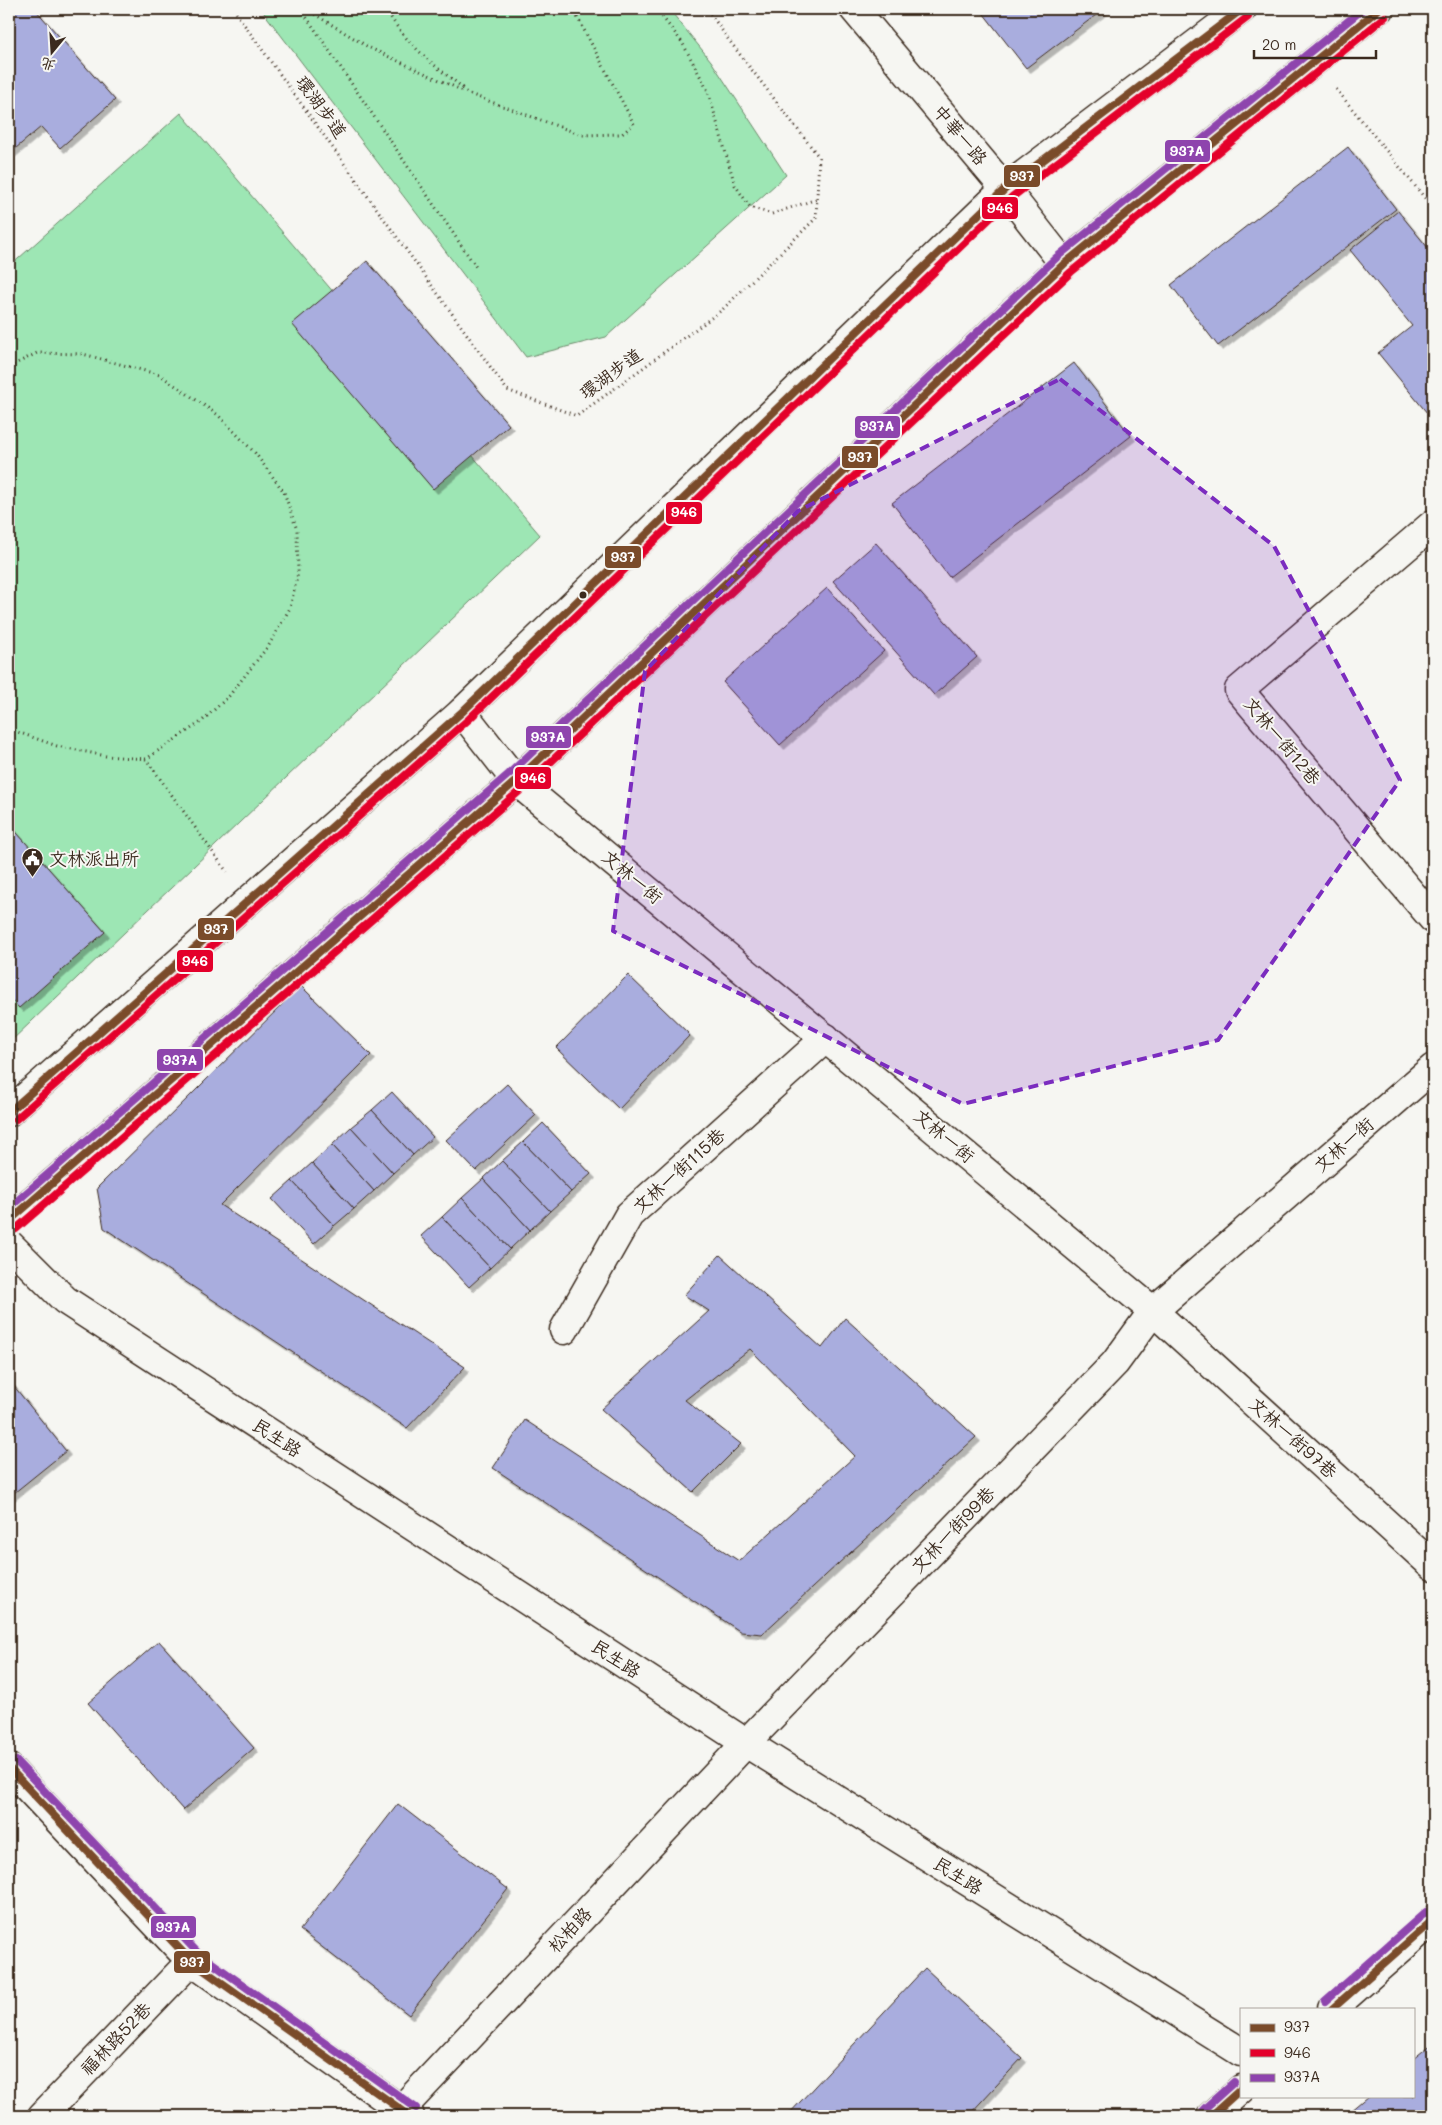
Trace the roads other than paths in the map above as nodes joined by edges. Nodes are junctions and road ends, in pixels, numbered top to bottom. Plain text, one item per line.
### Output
1 (854, 9) edge
2 (1242, 9) edge
3 (1379, 9) edge
4 (1005, 189) junction
5 (1064, 264) junction
6 (1433, 524) edge
7 (462, 712) junction
8 (516, 781) junction
9 (1433, 919) edge
10 (826, 1038) junction
11 (1433, 1068) edge
12 (9, 1112) edge
13 (9, 1221) edge
14 (9, 1244) edge
15 (1153, 1311) junction
16 (564, 1330) dead end
17 (1433, 1566) edge
18 (746, 1743) junction
19 (9, 1768) edge
20 (1433, 1920) edge
21 (191, 1961) junction
22 (1333, 2008) edge
23 (1240, 2051) edge
24 (1240, 2090) edge
25 (402, 2114) edge
26 (42, 2116) edge
27 (1211, 2116) edge

1 - 4 street, 中華一路
2 - 4 street
3 - 5 street
4 - 5 street, 中華一路
4 - 7 street
5 - 8 street
6 - 9 street, 文林一街12巷
7 - 8 street, 文林一街
7 - 12 street
8 - 10 street, 文林一街
8 - 13 street
10 - 15 street, 文林一街
10 - 16 street, 文林一街115巷
11 - 15 street, 文林一街
14 - 18 street, 民生路
15 - 17 street, 文林一街97巷
15 - 18 street, 文林一街99巷
18 - 23 street, 民生路
18 - 25 street, 松柏路
19 - 21 street
20 - 22 street
21 - 25 street
21 - 26 street, 福林路52巷
24 - 27 street

